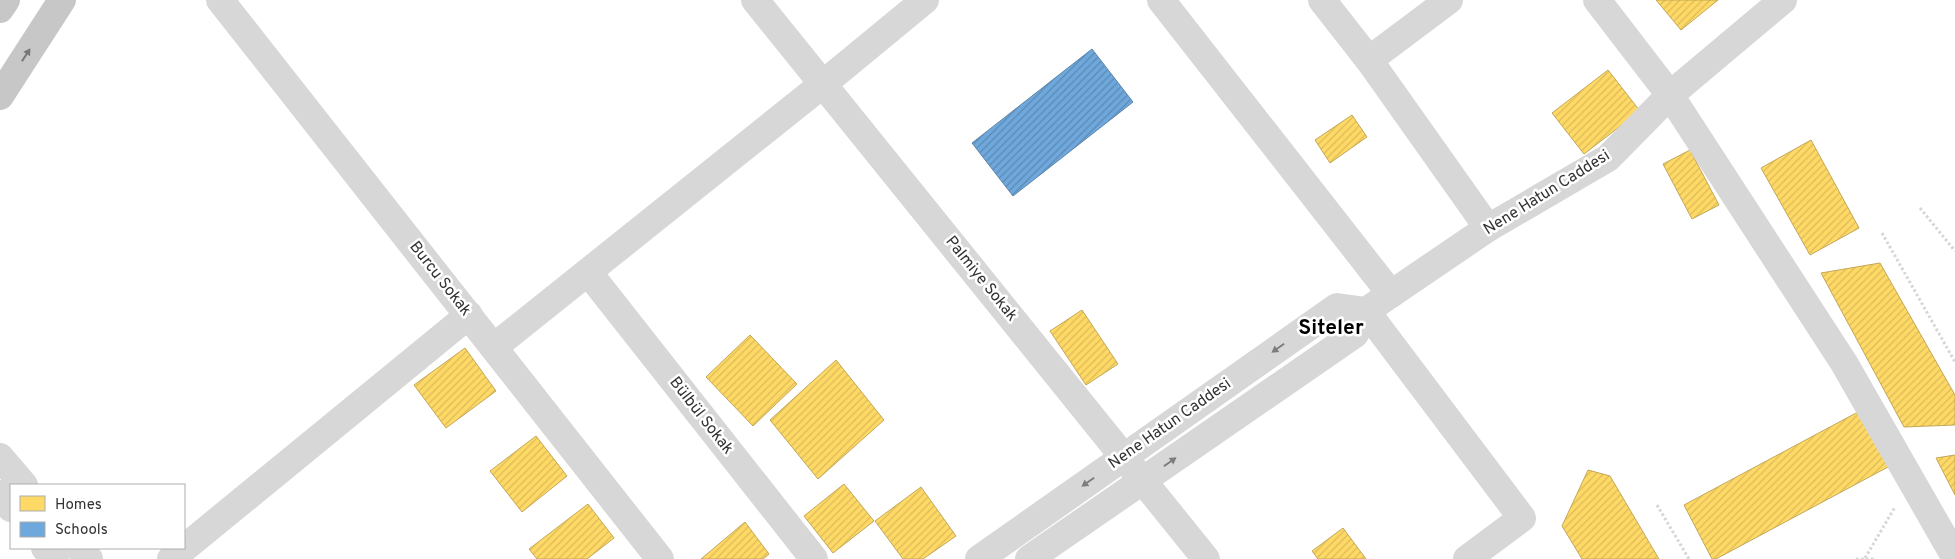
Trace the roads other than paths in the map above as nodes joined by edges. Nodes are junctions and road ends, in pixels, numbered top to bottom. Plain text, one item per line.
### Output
1 (6, 0) edge
2 (62, 0) edge
3 (220, 0) edge
4 (755, 0) edge
5 (925, 0) edge
6 (1161, 0) edge
7 (1322, 0) edge
8 (1449, 0) edge
9 (1597, 0) edge
10 (1783, 0) edge
11 (0, 9) edge
12 (1369, 60) junction
13 (823, 84) junction
14 (1670, 95) junction
15 (0, 96) edge
16 (1488, 228) junction
17 (588, 272) junction
18 (1391, 294) junction
19 (1366, 312) junction
20 (469, 316) junction
21 (494, 347) junction
22 (0, 457) edge
23 (1124, 457) junction
24 (1143, 480) junction
25 (23, 484) edge
26 (0, 494) edge
27 (10, 507) edge
28 (185, 548) edge
29 (46, 549) edge
30 (80, 549) edge
31 (183, 549) edge
32 (1955, 557) edge
33 (55, 559) edge
34 (89, 559) edge
35 (171, 559) edge
36 (660, 559) edge
37 (814, 559) edge
38 (979, 559) edge
39 (1029, 559) edge
40 (1206, 559) edge
41 (1467, 559) edge

1 - 11 highway
15 -> 2 highway
3 - 20 street, Burcu Sokak
4 - 13 street, Palmiye Sokak
5 - 13 street
6 - 18 street
7 - 12 street
8 - 12 street
9 - 14 street
10 - 14 street, Nene Hatun Caddesi
12 - 16 street
13 - 17 street
13 - 23 street, Palmiye Sokak
14 - 16 street, Nene Hatun Caddesi
14 - 32 street
16 - 18 street, Nene Hatun Caddesi
17 - 21 street
17 - 37 street, Bülbül Sokak
18 - 19 street, Nene Hatun Caddesi
19 -> 23 street, Nene Hatun Caddesi
24 -> 19 street, Nene Hatun Caddesi
19 - 41 street
20 - 21 street, Burcu Sokak
20 - 28 street
21 - 36 street, Burcu Sokak
22 - 25 street
23 - 24 street, Palmiye Sokak
23 -> 38 street, Nene Hatun Caddesi
24 - 39 street, Nene Hatun Caddesi
24 - 40 street, Palmiye Sokak
26 - 27 street
29 - 33 street
30 - 34 street
31 - 35 street

